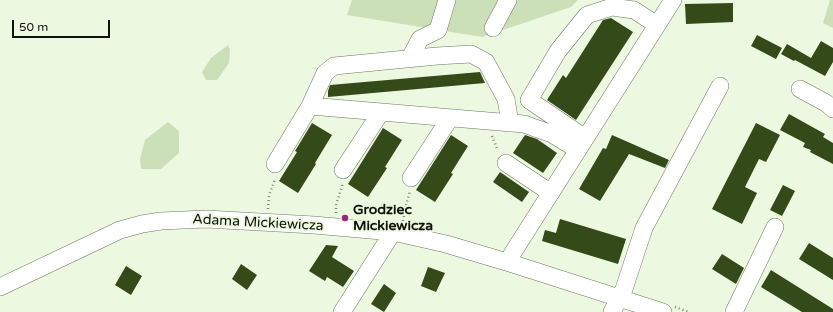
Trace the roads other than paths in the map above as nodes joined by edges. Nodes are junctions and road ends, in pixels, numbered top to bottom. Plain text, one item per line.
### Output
1 (447, 0) edge
2 (508, 0) edge
3 (673, 0) edge
4 (657, 25) junction
5 (494, 28) dead end
6 (410, 58) junction
7 (720, 86) dead end
8 (800, 89) dead end
9 (310, 106) junction
10 (833, 109) edge
11 (381, 112) junction
12 (450, 118) junction
13 (510, 123) junction
14 (582, 144) junction
15 (506, 163) road end
16 (276, 169) road end
17 (343, 176) road end
18 (411, 183) road end
19 (550, 193) junction
20 (775, 227) dead end
21 (398, 229) junction
22 (510, 263) junction
23 (0, 287) edge
24 (615, 305) edge
25 (342, 312) edge
26 (663, 312) edge
27 (734, 312) edge

1 - 6 street
2 - 5 street
3 - 4 street
4 - 14 street
4 - 14 street
6 - 9 street
6 - 13 street
7 - 24 street
8 - 10 street
9 - 11 street
9 - 16 street
11 - 12 street
11 - 17 street
12 - 13 street
12 - 18 street
13 - 14 street
14 - 19 street
15 - 19 street
19 - 22 street
20 - 27 street
21 - 22 street, Adama Mickiewicza
21 - 23 street, Adama Mickiewicza
21 - 25 street
22 - 24 street, Adama Mickiewicza
24 - 26 street, Adama Mickiewicza

